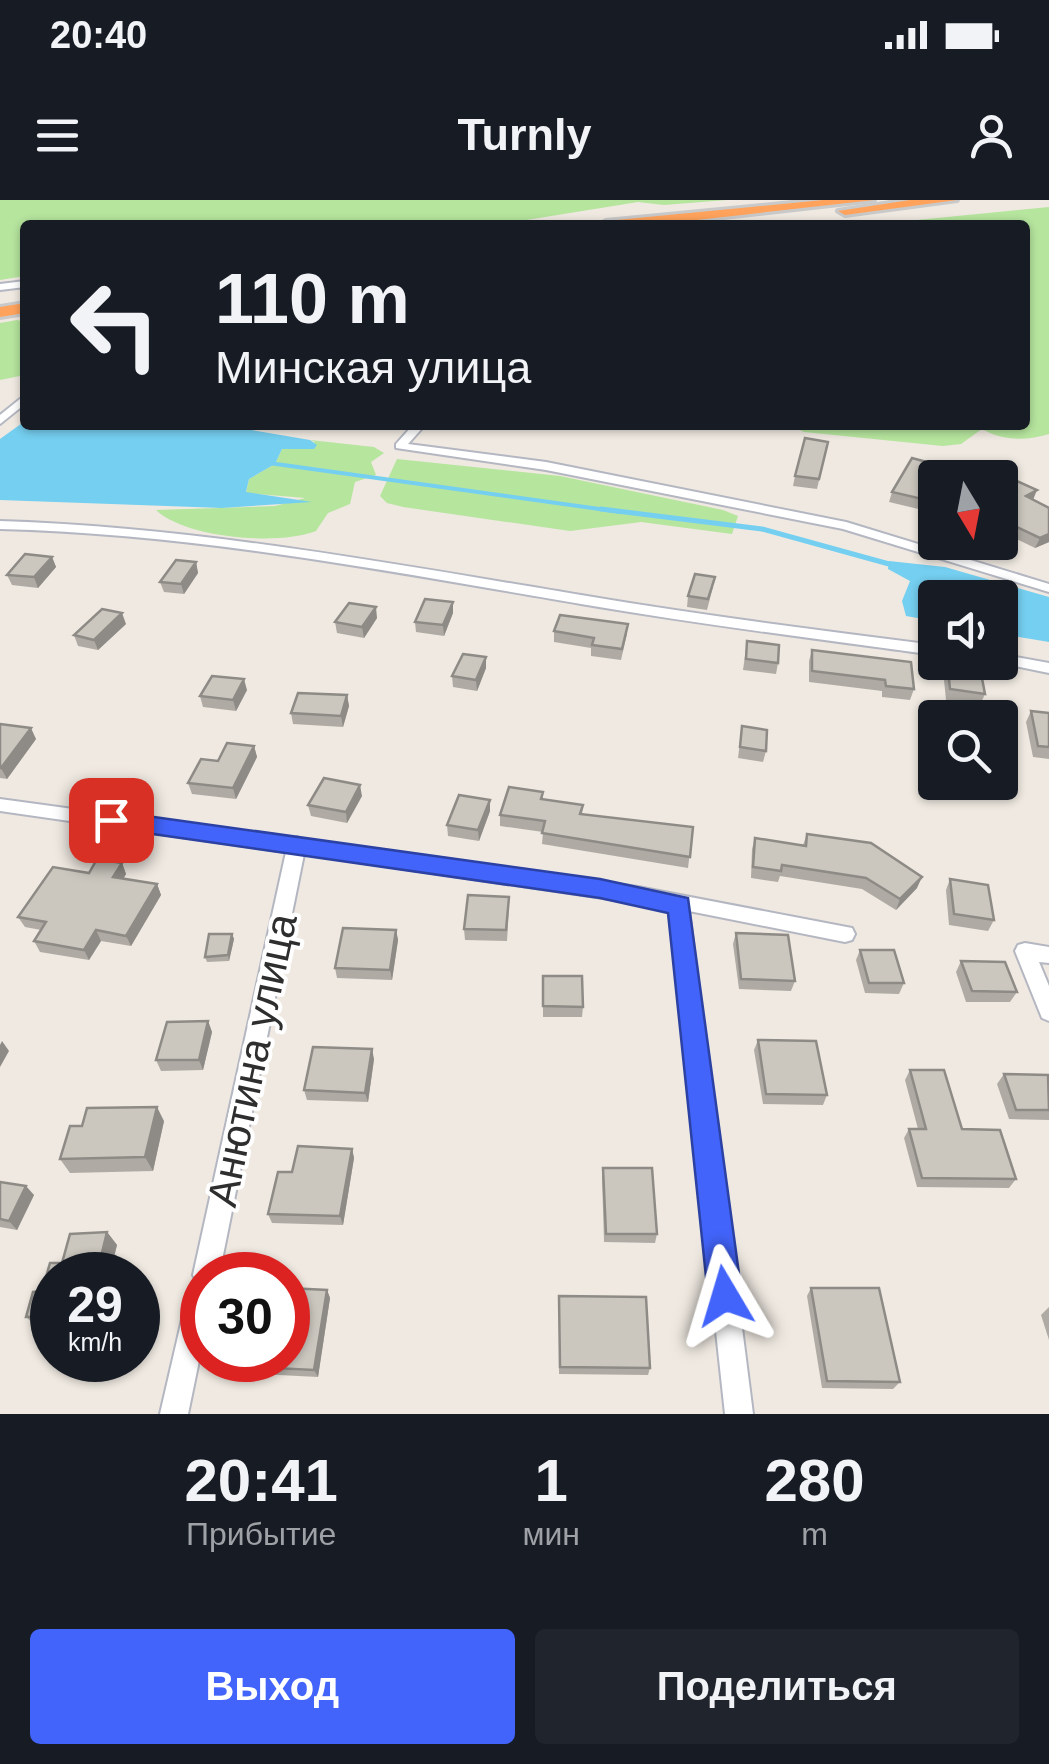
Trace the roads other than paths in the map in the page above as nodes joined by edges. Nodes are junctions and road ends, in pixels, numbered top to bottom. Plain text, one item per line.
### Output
1 (867, 200) edge
2 (950, 200) edge
3 (658, 220) edge
4 (752, 220) edge
5 (20, 403) edge
6 (0, 421) edge
7 (414, 430) edge
8 (0, 525) edge
9 (1049, 588) edge
10 (918, 648) edge
11 (1018, 662) edge
12 (1049, 668) edge
13 (0, 805) edge
14 (296, 844) junction
15 (679, 905) junction
16 (845, 934) dead end
17 (1049, 955) edge
18 (1049, 1012) edge
19 (211, 1252) edge
20 (181, 1382) edge
21 (174, 1414) edge
22 (740, 1414) edge

1 - 3 highway
2 - 4 highway
5 - 6 street
7 - 9 street
8 - 10 street
11 - 12 street
13 - 14 street
14 - 15 street
14 - 19 street, Анютина улица
15 - 16 street
15 - 22 street
17 - 18 street
20 - 21 street

